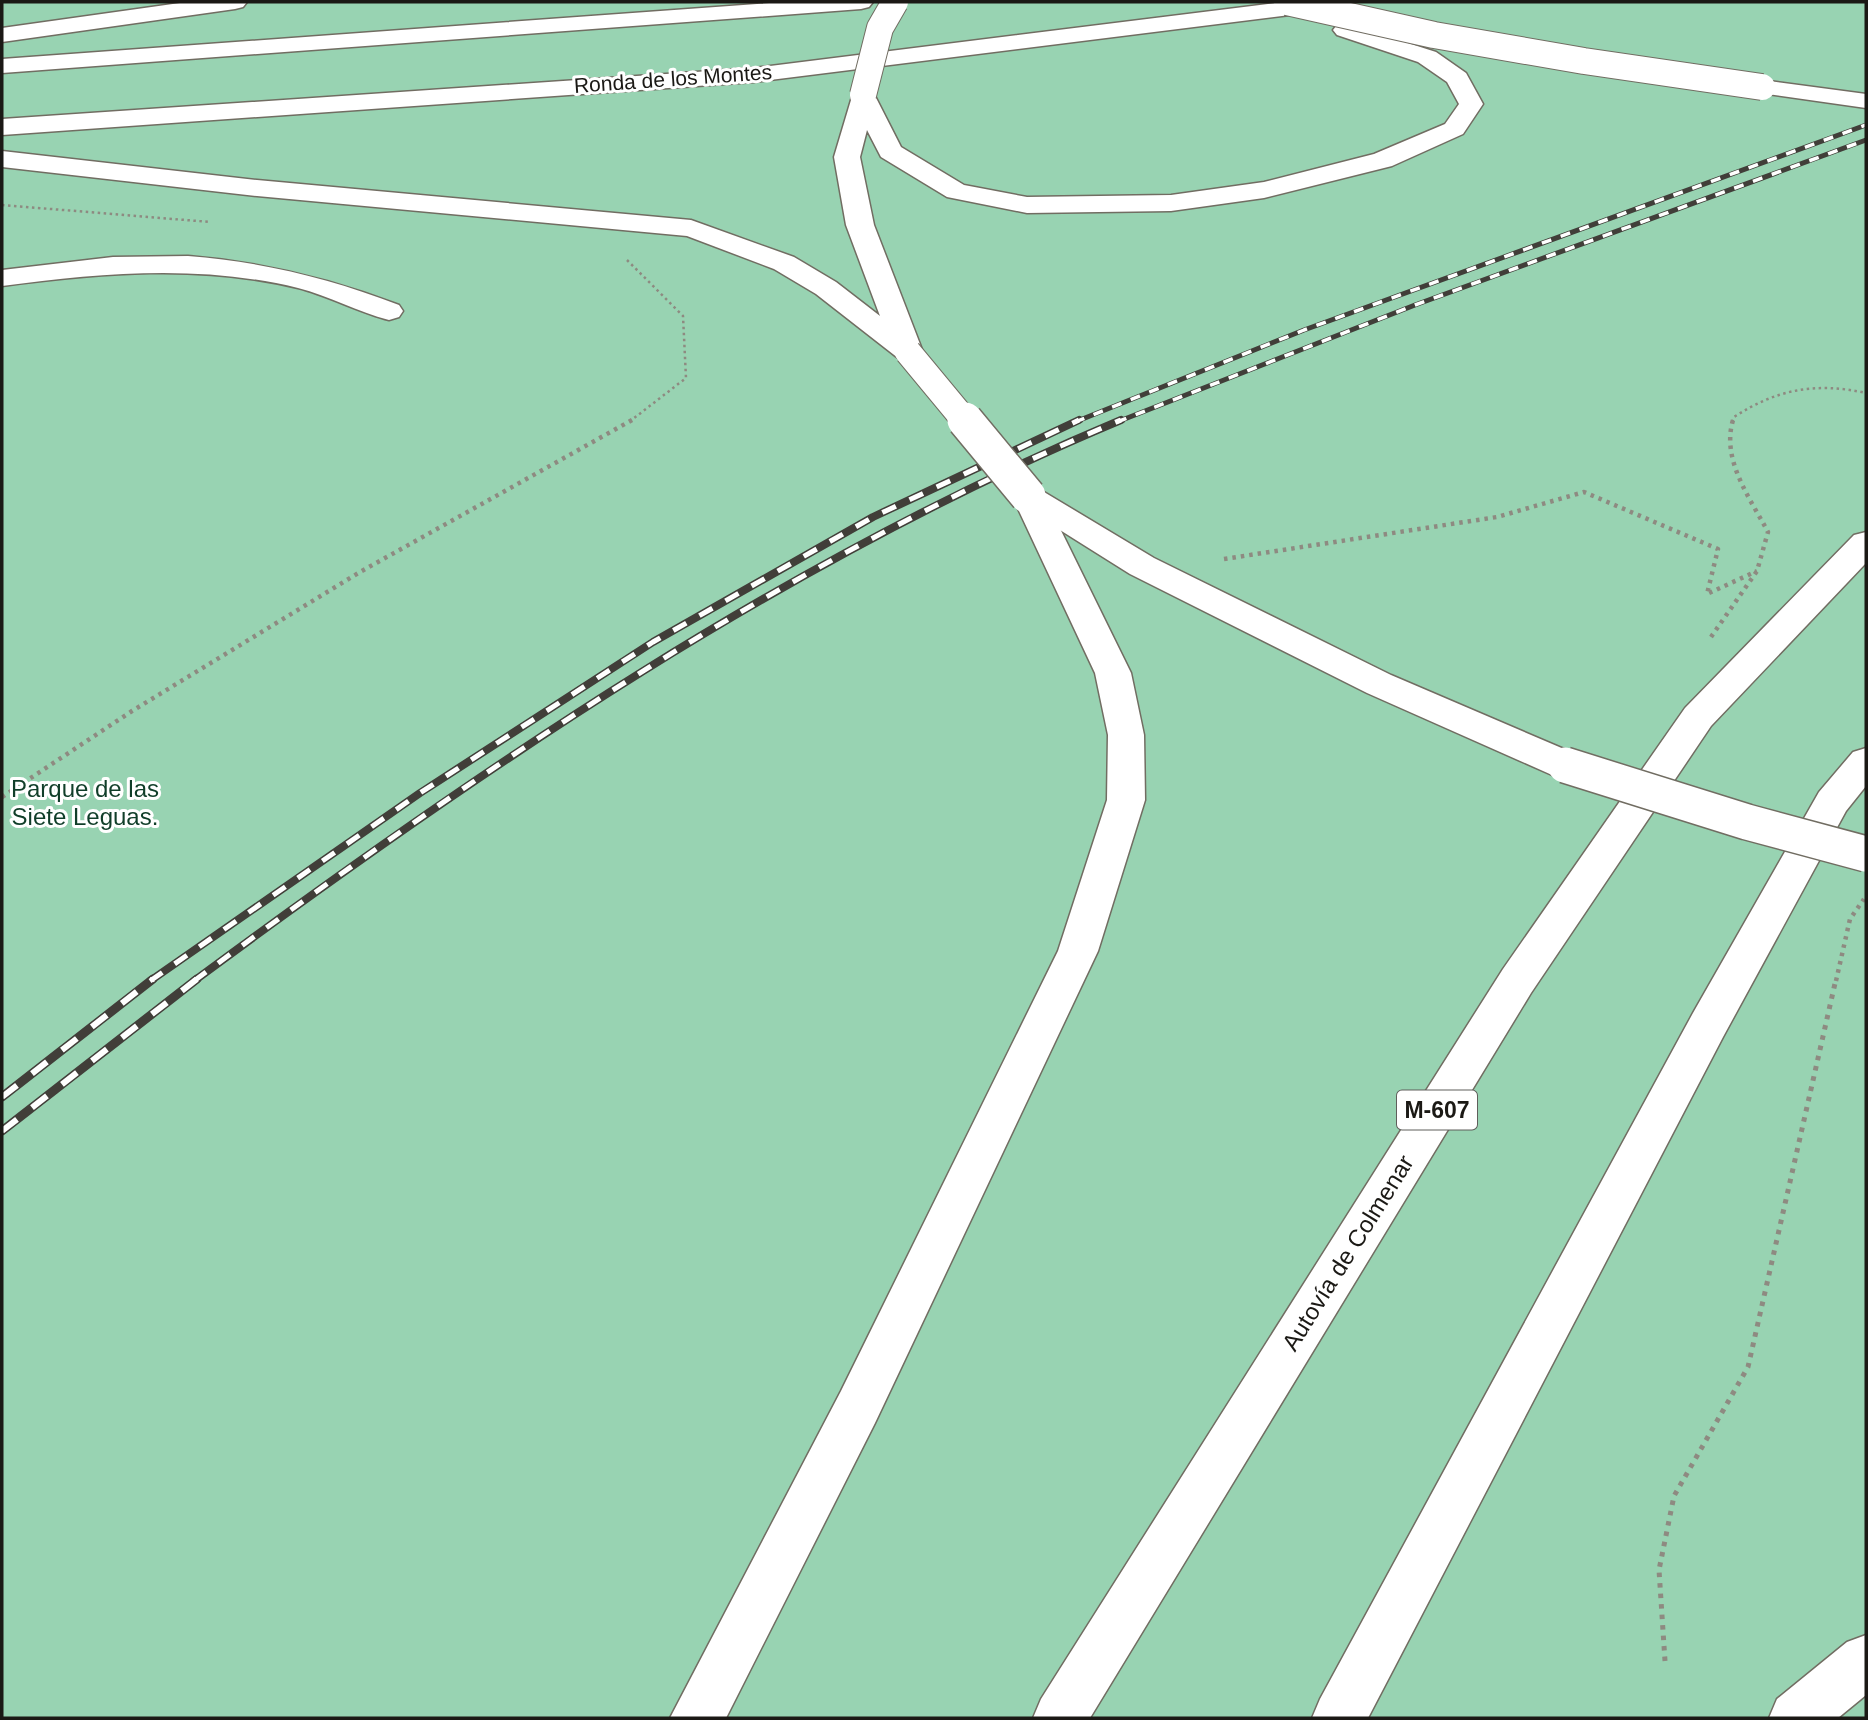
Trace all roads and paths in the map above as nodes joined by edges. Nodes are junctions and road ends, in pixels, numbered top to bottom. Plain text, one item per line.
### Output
1 (140, 2) edge
2 (235, 2) edge
3 (860, 2) edge
4 (895, 2) edge
5 (1274, 2) edge
6 (1287, 2) edge
7 (1342, 2) edge
8 (190, 4) edge
9 (119, 18) junction
10 (2, 35) edge
11 (2, 66) edge
12 (1762, 87) junction
13 (1866, 93) edge
14 (863, 95) junction
15 (1866, 100) edge
16 (2, 127) edge
17 (2, 159) edge
18 (2, 205) edge
19 (218, 223) dead end
20 (618, 251) dead end
21 (2, 278) edge
22 (389, 311) dead end
23 (908, 352) junction
24 (1866, 393) edge
25 (1028, 496) junction
26 (1866, 543) edge
27 (1211, 561) dead end
28 (1866, 761) edge
29 (2, 797) edge
30 (1866, 854) edge
31 (1866, 895) edge
32 (1665, 1661) dead end
33 (1866, 1661) edge
34 (697, 1718) edge
35 (1060, 1718) edge
36 (1339, 1718) edge
37 (1796, 1718) edge

1 - 9 main road
2 - 8 main road
3 - 11 main road
4 - 14 main road, bridge
5 - 14 main road
6 - 12 main road, bridge
7 - 16 main road, Ronda de los Montes
8 - 9 main road
9 - 10 main road
12 - 13 main road
12 - 15 main road
14 - 23 main road
17 - 23 main road
18 - 19 path
20 - 29 path
21 - 22 main road
23 - 25 main road, bridge
24 - 27 path
25 - 30 main road, bridge
25 - 34 main road
26 - 35 main road, Autovía de Colmenar / M-607
28 - 36 main road
31 - 32 path
33 - 37 main road

